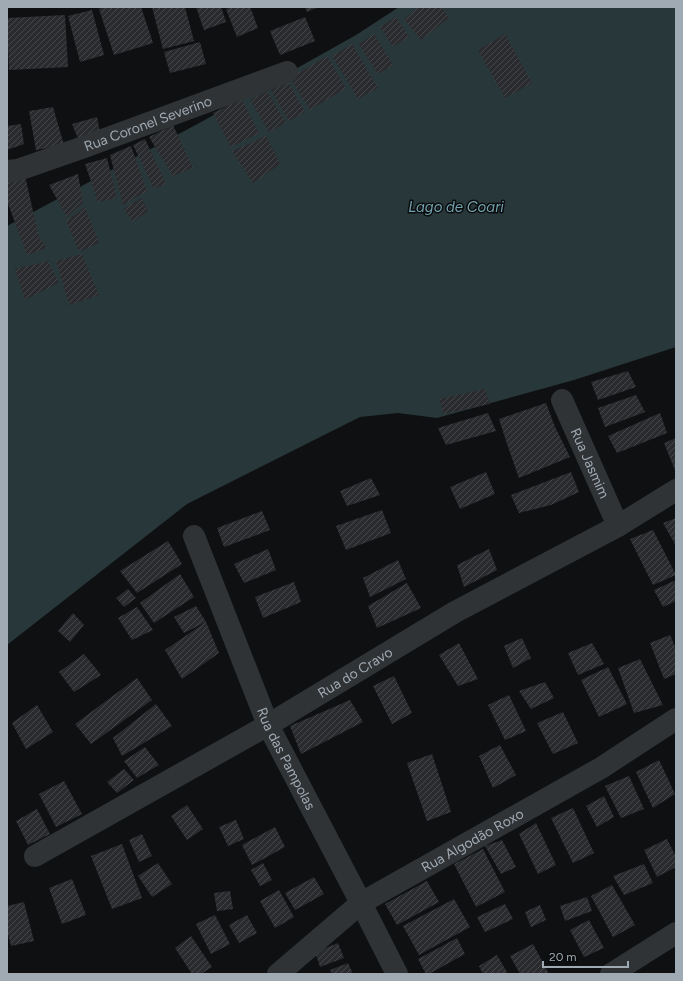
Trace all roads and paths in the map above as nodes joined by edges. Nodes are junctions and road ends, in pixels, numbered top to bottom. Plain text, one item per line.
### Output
1 (287, 72) dead end
2 (7, 171) edge
3 (562, 400) dead end
4 (676, 490) edge
5 (618, 526) junction
6 (194, 536) dead end
7 (676, 719) edge
8 (268, 725) junction
9 (35, 856) dead end
10 (361, 903) junction
11 (676, 933) edge
12 (278, 974) edge
13 (396, 974) edge
14 (611, 974) edge

1 - 2 street, Rua Coronel Severino
3 - 5 street, Rua Jasmim
4 - 5 street, Rua do Cravo
5 - 8 street, Rua do Cravo
6 - 8 street, Rua das Pampolas
7 - 10 street, Rua Algodão Roxo
8 - 9 street, Rua do Cravo
8 - 10 street, Rua das Pampolas
10 - 12 street, Rua Algodão Roxo
10 - 13 street, Rua das Pampolas
11 - 14 street

